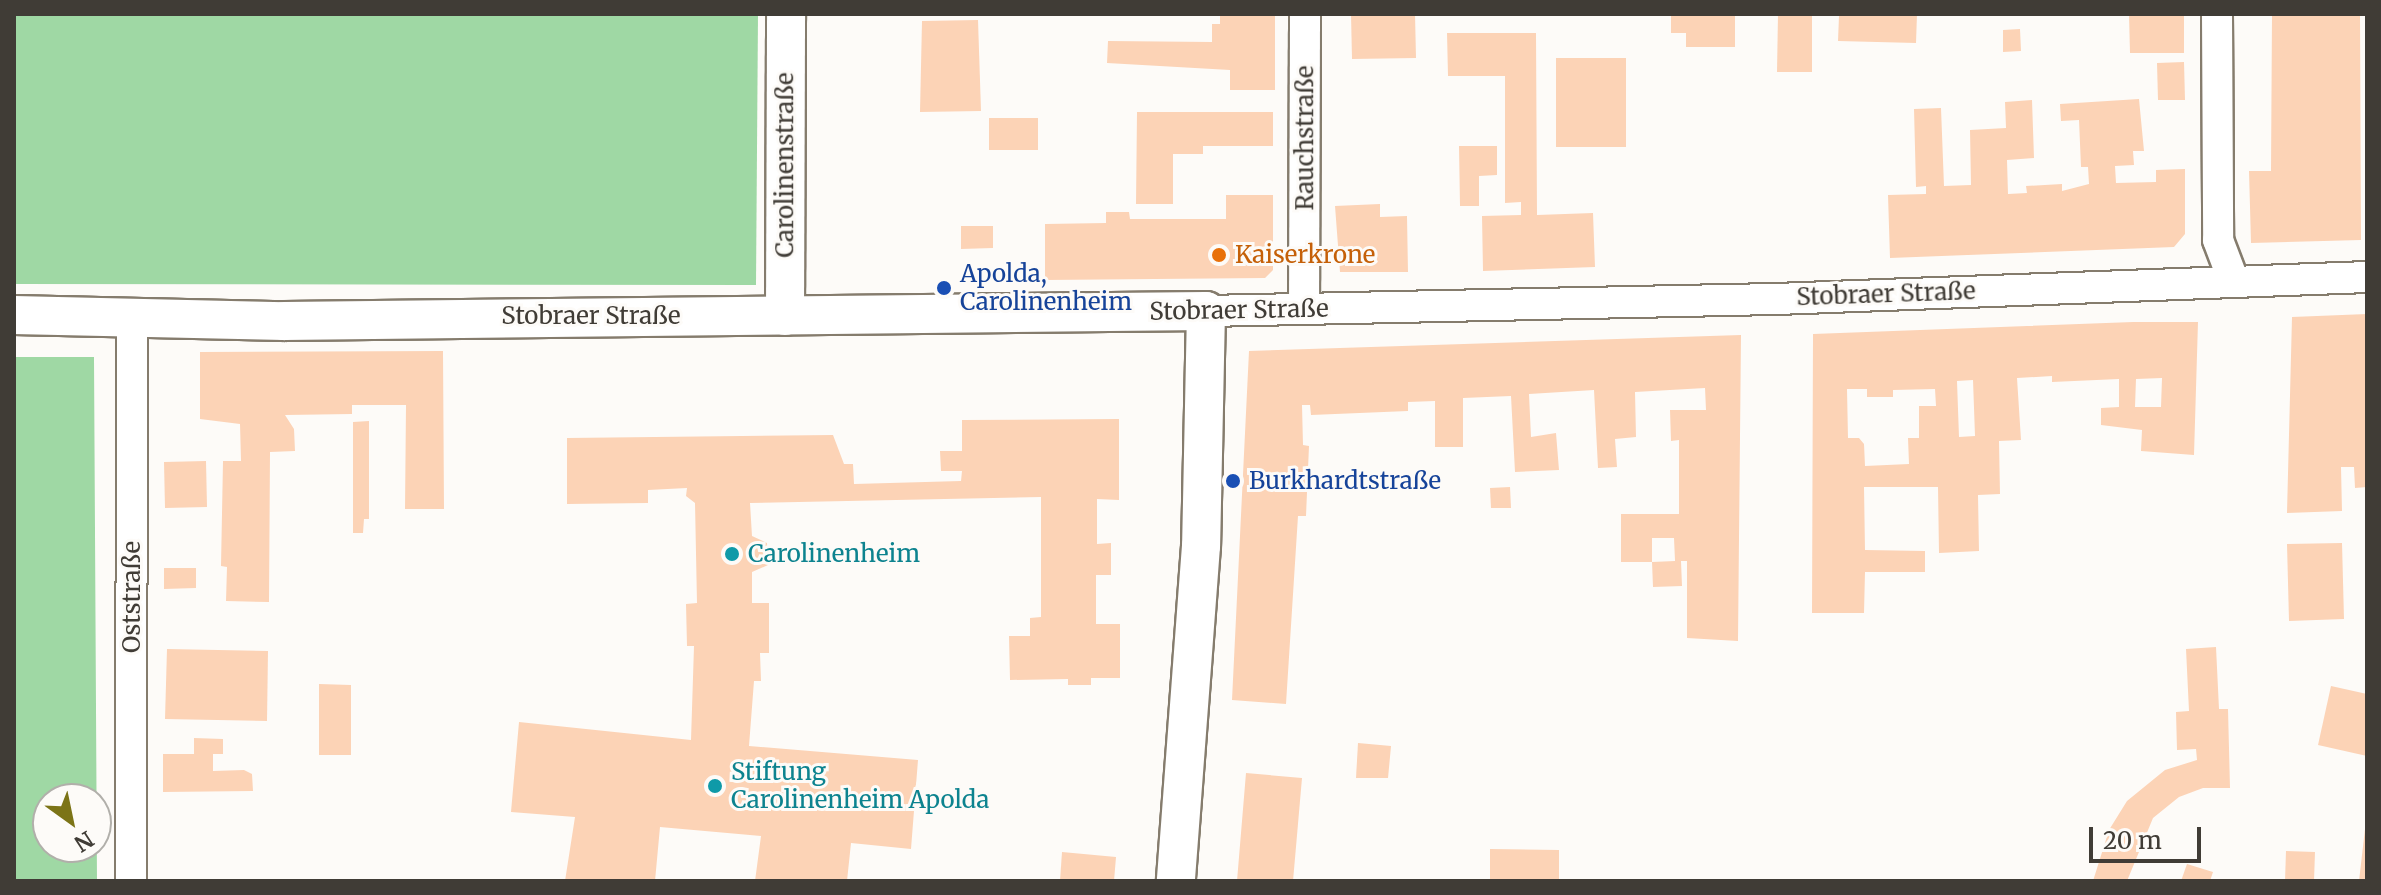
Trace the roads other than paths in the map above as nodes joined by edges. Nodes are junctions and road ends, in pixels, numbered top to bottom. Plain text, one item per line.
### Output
1 (786, 14) edge
2 (1305, 14) edge
3 (2217, 14) edge
4 (2367, 277) edge
5 (2234, 282) junction
6 (1304, 309) junction
7 (1206, 311) junction
8 (132, 314) junction
9 (14, 315) edge
10 (785, 316) junction
11 (131, 881) edge
12 (1176, 881) edge

1 - 10 street, Carolinenstraße
2 - 6 street, Rauchstraße
3 - 5 street
4 - 5 street, Stobraer Straße
5 - 6 street, Stobraer Straße
6 - 7 street, Stobraer Straße
7 - 10 street, Stobraer Straße
7 - 12 street
8 - 9 street, Stobraer Straße
8 - 10 street, Stobraer Straße
8 - 11 street, Oststraße

